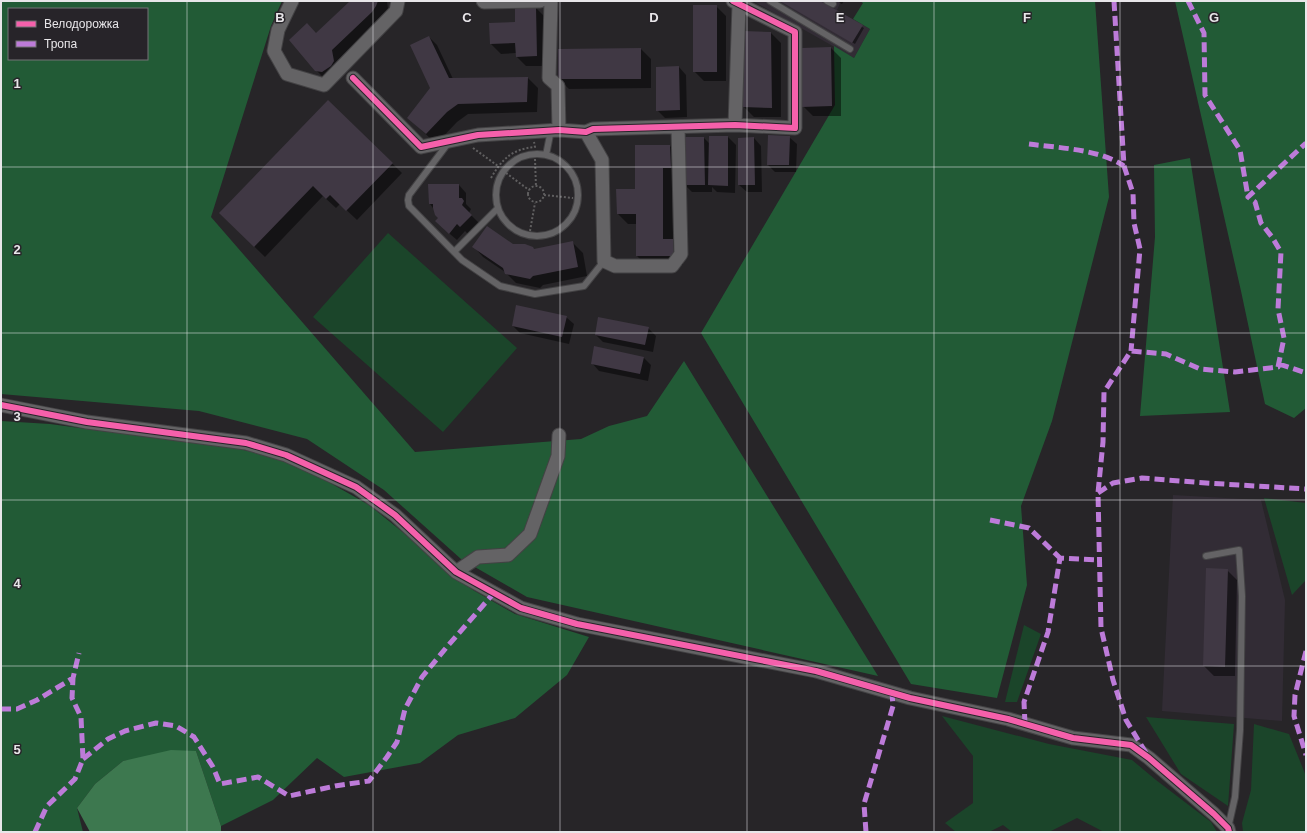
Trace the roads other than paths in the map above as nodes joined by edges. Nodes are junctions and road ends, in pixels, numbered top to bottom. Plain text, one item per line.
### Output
1 (292, 1) edge
2 (398, 1) edge
3 (483, 1) edge
4 (540, 1) edge
5 (551, 1) edge
6 (770, 1) edge
7 (736, 2) edge
8 (850, 49) dead end
9 (353, 78) dead end
10 (734, 125) junction
11 (678, 127) junction
12 (555, 130) junction
13 (586, 132) junction
14 (455, 140) junction
15 (546, 155) junction
16 (498, 208) junction
17 (454, 252) junction
18 (604, 261) junction
19 (1, 405) edge
20 (559, 435) dead end
21 (1206, 556) dead end
22 (456, 572) junction
23 (1228, 830) edge

1 - 2 street
3 - 4 street
5 - 12 street
6 - 8 lane
7 - 10 street
7 - 10 street
9 - 14 street
10 - 11 street
11 - 13 street
11 - 18 street
12 - 13 street
12 - 14 street
12 - 15 lane
13 - 18 street
14 - 17 lane
15 - 16 lane
15 - 16 lane
16 - 17 lane
17 - 18 lane
19 - 22 street
20 - 22 street
21 - 23 lane
22 - 23 street

